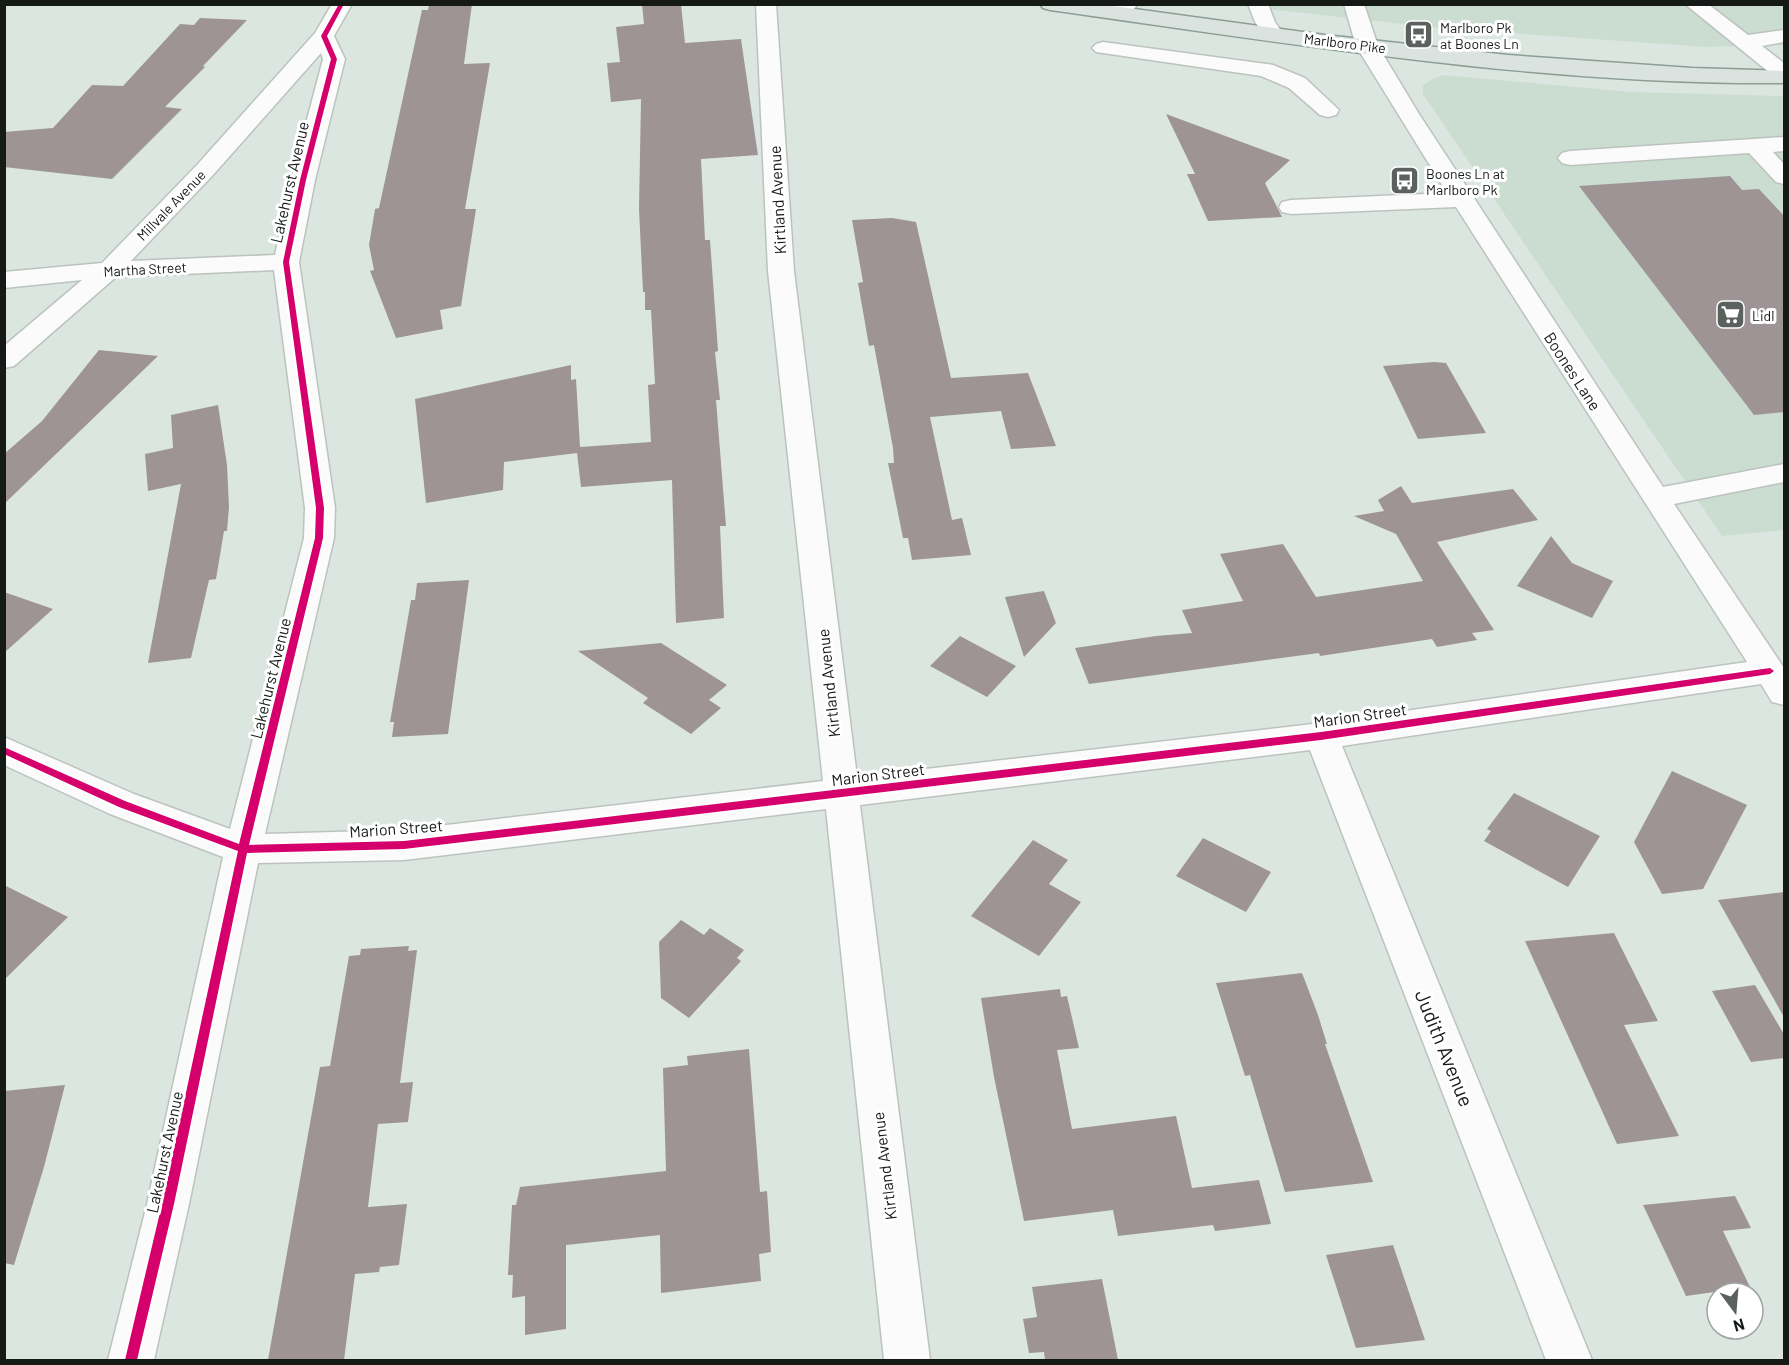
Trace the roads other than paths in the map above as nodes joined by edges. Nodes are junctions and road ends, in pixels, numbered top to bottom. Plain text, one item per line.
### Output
1 (342, 4) edge
2 (765, 4) edge
3 (1050, 4) edge
4 (1258, 4) edge
5 (1353, 4) edge
6 (1695, 4) edge
7 (1117, 8) edge
8 (1274, 34) junction
9 (324, 36) junction
10 (1785, 36) edge
11 (1744, 42) junction
12 (1367, 46) junction
13 (1103, 48) dead end
14 (1785, 75) edge
15 (1328, 110) dead end
16 (1785, 144) edge
17 (1755, 146) junction
18 (1570, 158) dead end
19 (1785, 177) edge
20 (1462, 200) junction
21 (1291, 207) dead end
22 (286, 262) junction
23 (109, 270) junction
24 (4, 280) edge
25 (4, 360) edge
26 (1785, 473) edge
27 (1655, 498) junction
28 (1777, 682) edge
29 (1321, 736) junction
30 (4, 750) edge
31 (840, 794) junction
32 (243, 849) junction
33 (131, 1360) edge
34 (907, 1360) edge
35 (1569, 1360) edge

1 - 9 street
2 - 31 street, Kirtland Avenue
3 - 7 main road, Marlboro Pike
4 - 8 street
5 - 12 street, Boones Lane
6 - 11 street
7 - 8 main road, Marlboro Pike
8 - 12 main road, Marlboro Pike
9 - 22 street, Lakehurst Avenue
9 - 23 street, Millvale Avenue
10 - 11 street
11 - 14 street
12 - 14 main road, Marlboro Pike
12 - 20 street, Boones Lane
13 - 15 street
16 - 17 street
17 - 18 street
17 - 19 street
20 - 21 street
20 - 27 street, Boones Lane
22 - 23 street, Martha Street
22 - 32 street, Lakehurst Avenue
23 - 24 street, Martha Street
23 - 25 street, Millvale Avenue
26 - 27 street
27 - 28 street, Boones Lane
28 - 29 street, Marion Street
29 - 31 street, Marion Street
29 - 35 street, Judith Avenue
30 - 32 street, Marion Street
31 - 32 street, Marion Street
31 - 34 street, Kirtland Avenue
32 - 33 street, Lakehurst Avenue

